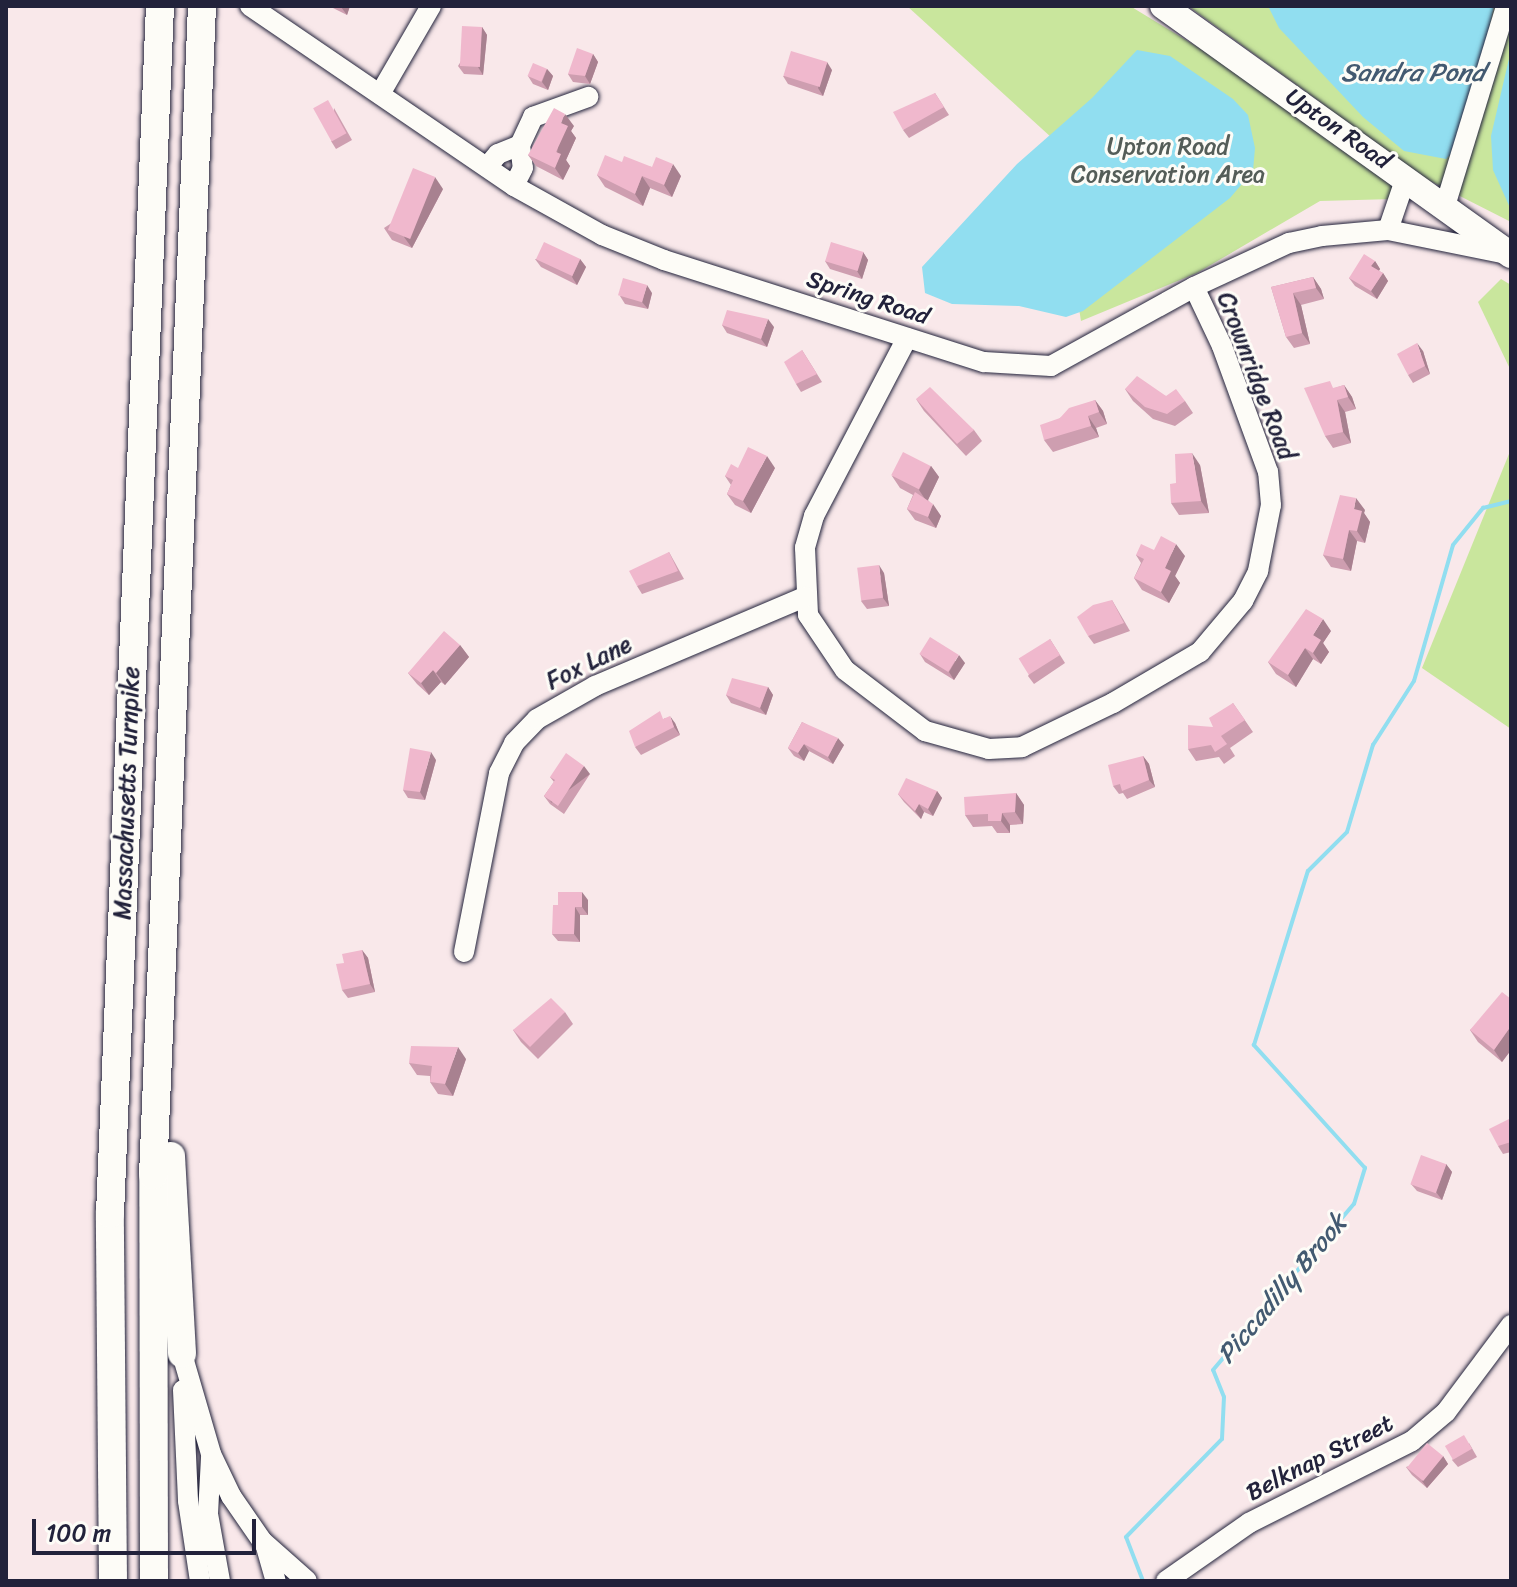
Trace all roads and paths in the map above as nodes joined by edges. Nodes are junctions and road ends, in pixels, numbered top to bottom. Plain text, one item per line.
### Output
1 (160, 6) edge
2 (202, 6) edge
3 (250, 6) edge
4 (431, 6) edge
5 (1163, 6) edge
6 (1506, 6) edge
7 (380, 94) junction
8 (588, 97) dead end
9 (520, 145) junction
10 (487, 167) junction
11 (1406, 177) junction
12 (514, 186) junction
13 (1445, 206) junction
14 (1388, 230) junction
15 (1511, 256) edge
16 (1194, 287) junction
17 (907, 338) junction
18 (805, 597) junction
19 (464, 952) dead end
20 (161, 1003) junction
21 (1511, 1325) edge
22 (182, 1354) junction
23 (211, 1454) junction
24 (262, 1541) junction
25 (113, 1581) edge
26 (154, 1581) edge
27 (200, 1581) edge
28 (220, 1581) edge
29 (276, 1581) edge
30 (307, 1581) edge
31 (1166, 1581) edge

1 - 25 highway, Massachusetts Turnpike
2 - 20 highway, Massachusetts Turnpike
3 - 7 street, Spring Road
4 - 7 street
5 - 11 main road, Upton Road
6 - 13 street
7 - 10 street, Spring Road
8 - 9 street
9 - 10 street
9 - 12 street
10 - 12 street, Spring Road
11 - 13 main road, Upton Road
11 - 14 street
12 - 17 street, Spring Road
13 - 15 main road, Upton Road
14 - 15 street, Spring Road
14 - 16 street, Spring Road
16 - 17 street, Spring Road
16 - 18 street, Crownridge Road
17 - 18 street, Crownridge Road
18 - 19 street, Fox Lane
20 - 22 highway
20 - 26 highway, Massachusetts Turnpike
21 - 31 street, Belknap Street
22 - 23 street
22 - 27 street
23 - 24 street
23 - 28 street
24 - 29 street
24 - 30 street

